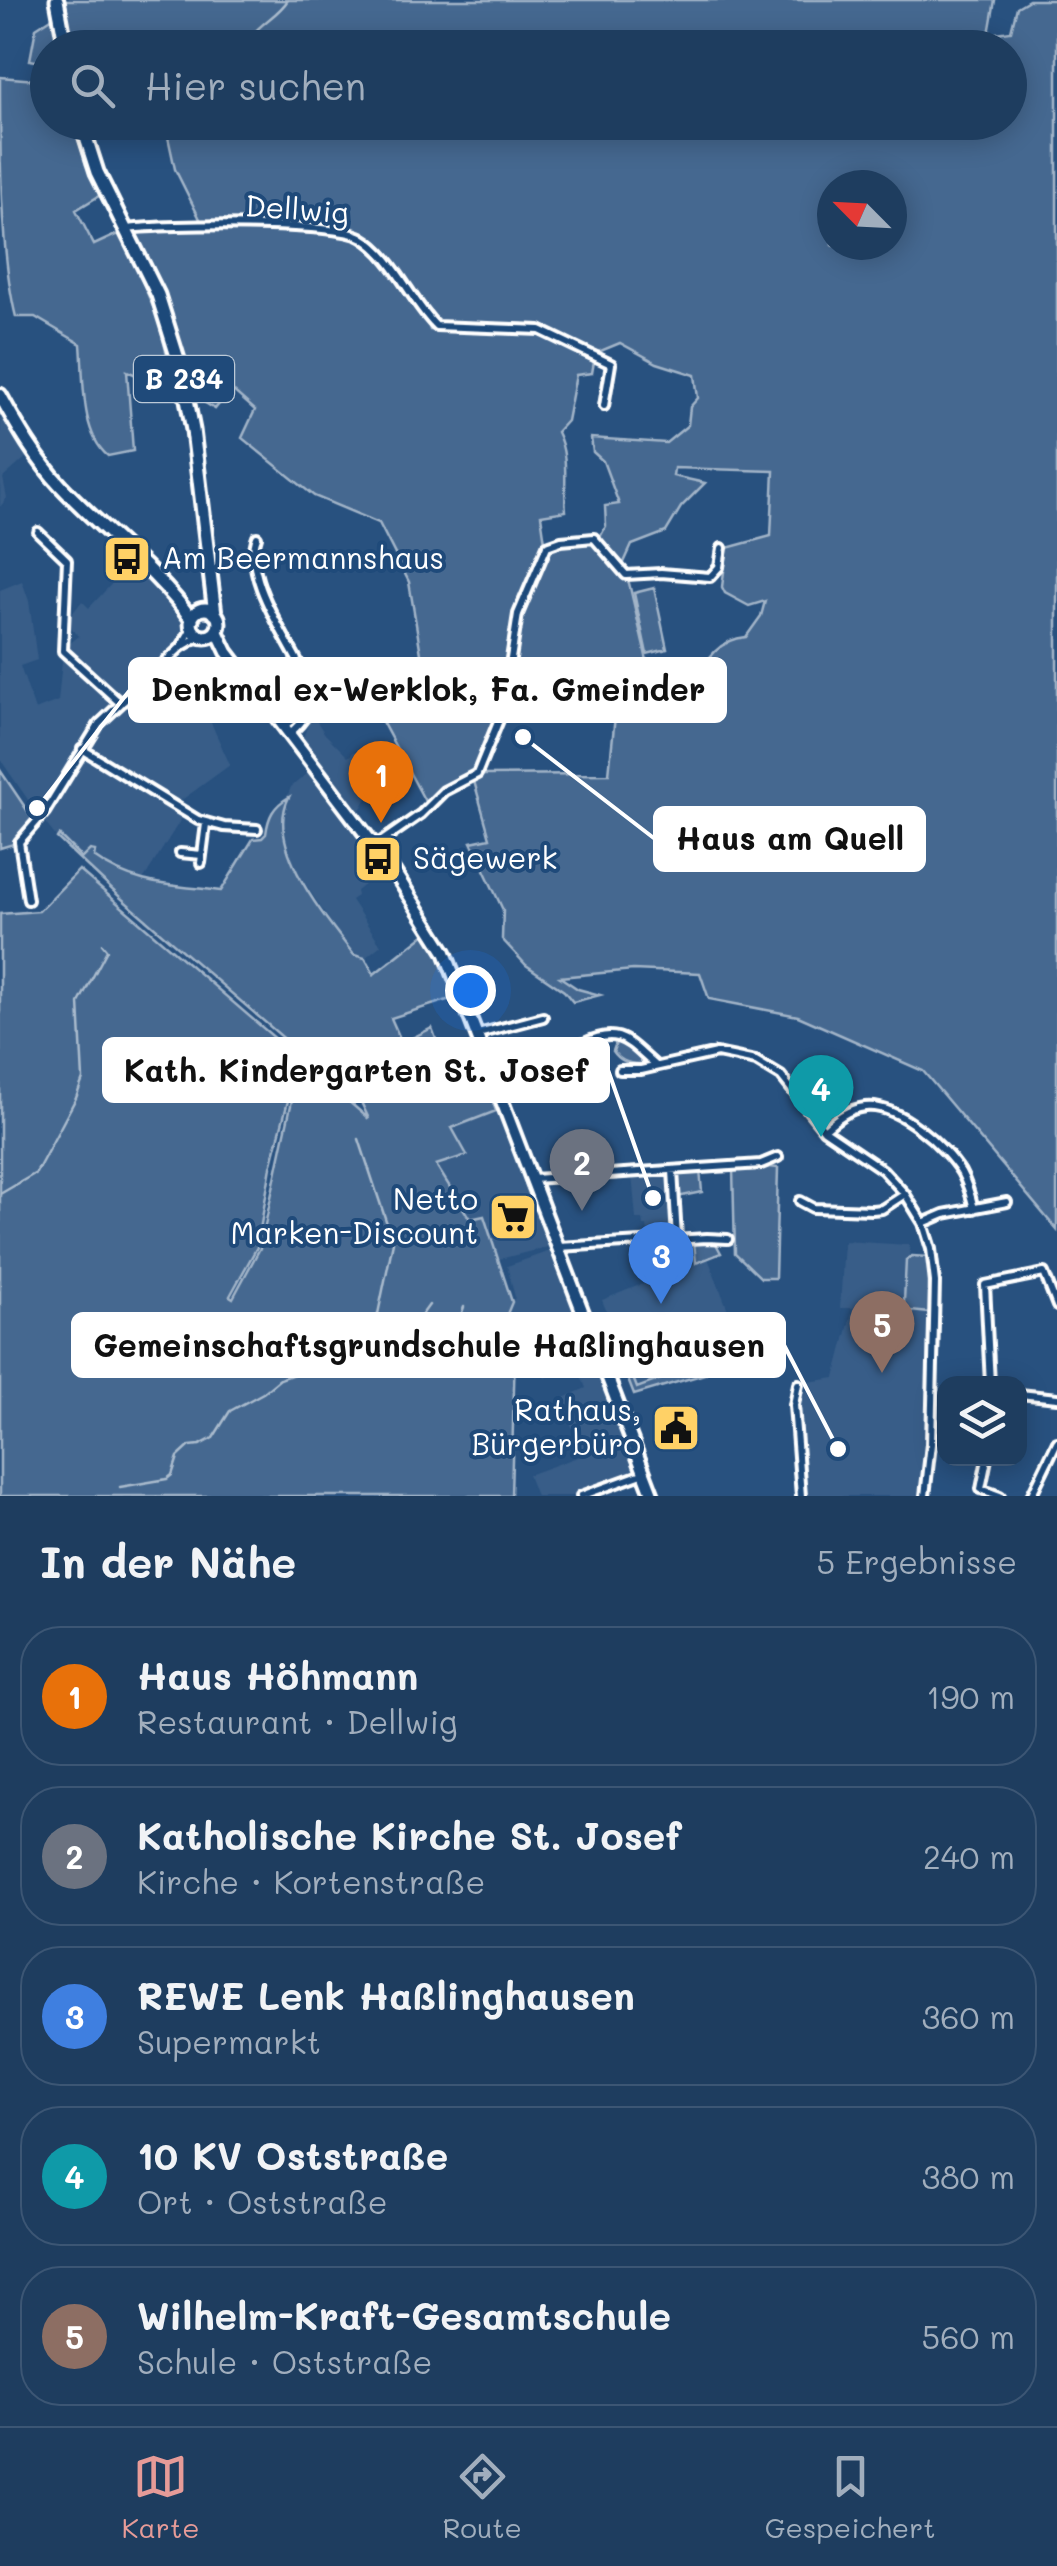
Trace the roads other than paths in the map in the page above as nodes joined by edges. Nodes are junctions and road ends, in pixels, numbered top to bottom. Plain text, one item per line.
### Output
1 (56, 0) edge
2 (62, 30) edge
3 (87, 140) edge
4 (126, 230) junction
5 (0, 396) edge
6 (604, 406) dead end
7 (38, 532) dead end
8 (257, 537) dead end
9 (722, 548) dead end
10 (204, 623) junction
11 (120, 703) junction
12 (287, 730) junction
13 (82, 749) junction
14 (206, 824) junction
15 (257, 829) dead end
16 (375, 846) junction
17 (180, 853) dead end
18 (28, 900) dead end
19 (543, 1017) dead end
20 (478, 1034) junction
21 (584, 1043) dead end
22 (656, 1066) junction
23 (620, 1070) dead end
24 (824, 1130) junction
25 (778, 1156) dead end
26 (673, 1170) junction
27 (533, 1179) junction
28 (905, 1194) junction
29 (800, 1201) dead end
30 (1006, 1202) dead end
31 (974, 1209) junction
32 (923, 1223) junction
33 (677, 1240) junction
34 (728, 1240) dead end
35 (558, 1247) junction
36 (1057, 1306) edge
37 (990, 1376) edge
38 (798, 1384) dead end
39 (933, 1390) junction
40 (937, 1390) edge
41 (1027, 1395) edge
42 (1057, 1398) edge
43 (1057, 1442) edge
44 (985, 1466) edge
45 (645, 1472) junction
46 (581, 1496) edge
47 (654, 1496) edge
48 (801, 1496) edge
49 (924, 1496) edge
50 (1000, 1496) edge
51 (1031, 1496) edge

1 - 2 main road
3 - 4 main road, B 234
4 - 6 street, Dellwig
4 - 10 main road, B 234
5 - 10 main road
7 - 11 street
8 - 12 street
9 - 16 street
10 - 11 street
10 - 12 main road
11 - 13 street
12 - 16 main road
13 - 14 street
13 - 18 street
14 - 15 street
14 - 17 street
16 - 20 main road
19 - 20 street
20 - 27 main road
21 - 22 street
22 - 23 street
22 - 24 street
24 - 28 street
24 - 31 street
25 - 26 street
26 - 27 street
26 - 33 street
27 - 35 main road
28 - 29 street
28 - 32 street
30 - 31 street
31 - 32 street
32 - 39 street
33 - 34 street
33 - 35 street
35 - 45 main road
36 - 37 street
38 - 48 street
39 - 40 street
39 - 49 street
41 - 42 street
43 - 51 street
44 - 50 street
45 - 46 street
45 - 47 main road

